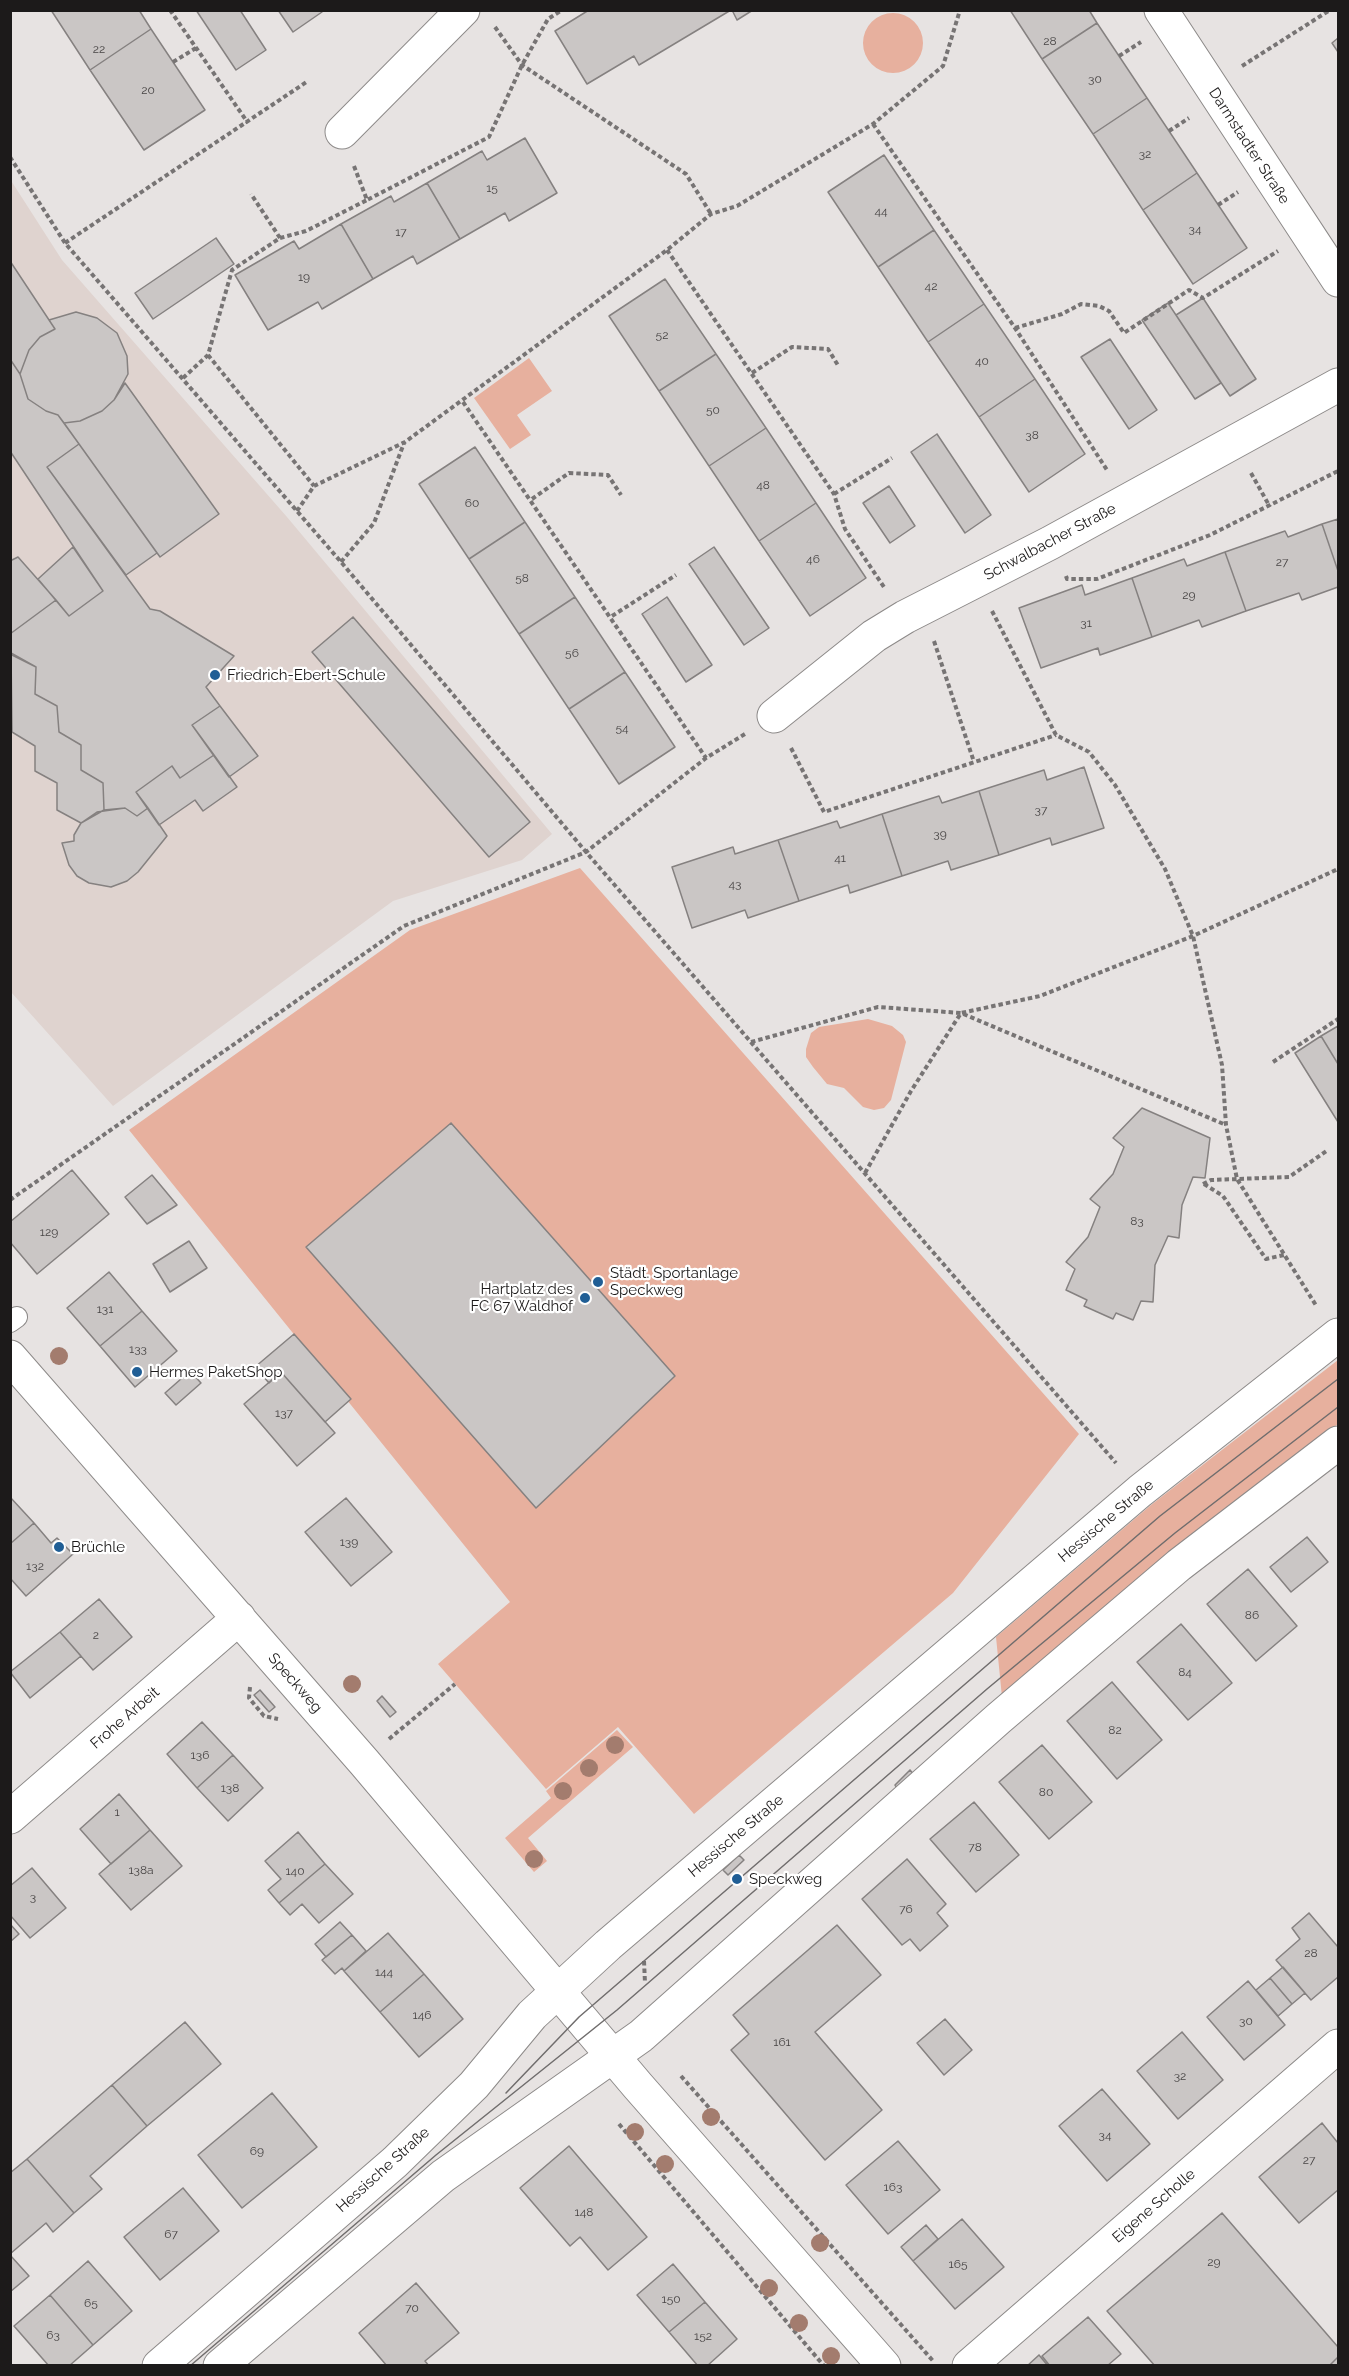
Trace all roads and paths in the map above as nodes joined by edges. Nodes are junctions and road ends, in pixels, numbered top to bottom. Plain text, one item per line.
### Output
1 (170, 10) edge
2 (562, 10) edge
3 (960, 10) edge
4 (1161, 10) edge
5 (1330, 10) edge
6 (477, 15) edge
7 (196, 48) junction
8 (173, 62) dead end
9 (522, 65) junction
10 (308, 81) dead end
11 (1210, 87) junction
12 (248, 123) junction
13 (873, 124) junction
14 (342, 132) joint
15 (10, 157) edge
16 (251, 194) dead end
17 (367, 200) junction
18 (711, 214) junction
19 (1307, 234) junction
20 (280, 238) junction
21 (65, 243) junction
22 (668, 250) junction
23 (1338, 280) edge
24 (1015, 328) junction
25 (208, 355) junction
26 (839, 367) dead end
27 (752, 374) junction
28 (183, 378) junction
29 (1338, 385) edge
30 (463, 402) junction
31 (405, 442) junction
32 (892, 458) dead end
33 (1338, 471) edge
34 (314, 486) junction
35 (834, 494) junction
36 (621, 495) dead end
37 (532, 499) junction
38 (1127, 501) junction
39 (297, 511) junction
40 (1050, 543) junction
41 (341, 562) junction
42 (676, 575) dead end
43 (976, 581) junction
44 (914, 613) junction
45 (612, 616) junction
46 (774, 716) junction
47 (1056, 735) junction
48 (706, 758) junction
49 (974, 762) junction
50 (586, 852) junction
51 (1338, 869) edge
52 (1192, 936) junction
53 (961, 1013) junction
54 (1338, 1019) edge
55 (751, 1042) junction
56 (1273, 1062) dead end
57 (1226, 1125) junction
58 (1328, 1150) dead end
59 (865, 1173) junction
60 (1236, 1179) junction
61 (10, 1200) edge
62 (1284, 1255) junction
63 (1337, 1336) edge
64 (10, 1357) edge
65 (1338, 1443) edge
66 (1140, 1491) junction
67 (239, 1618) junction
68 (455, 1684) dead end
69 (364, 1762) junction
70 (10, 1817) edge
71 (643, 1953) dead end
72 (557, 1992) junction
73 (646, 1994) dead end
74 (641, 2036) junction
75 (1338, 2046) edge
76 (612, 2056) junction
77 (615, 2119) dead end
78 (159, 2366) edge
79 (220, 2366) edge
80 (824, 2366) edge
81 (884, 2366) edge
82 (937, 2366) edge
83 (969, 2366) edge

1 - 7 path
2 - 9 path
3 - 13 path
4 - 11 street, Darmstadter Straße
5 - 11 path
6 - 9 path
6 - 14 street
7 - 8 path
7 - 12 path
9 - 17 path
9 - 18 path
10 - 12 path
11 - 19 street, Darmstadter Straße
12 - 21 path
13 - 18 path
13 - 24 path
14 - 17 path
15 - 21 path
16 - 20 path
17 - 20 path
18 - 22 path
19 - 23 street, Darmstadter Straße
19 - 24 path
20 - 25 path
21 - 28 path
22 - 27 path
22 - 30 path
24 - 38 path
25 - 28 path
25 - 34 path
26 - 27 path
27 - 35 path
28 - 39 path
29 - 38 street, Schwalbacher Straße
30 - 31 path
30 - 37 path
31 - 34 path
31 - 41 path
32 - 35 path
33 - 40 path
34 - 39 path
35 - 44 path
36 - 37 path
37 - 45 path
38 - 40 street, Schwalbacher Straße
39 - 41 path
40 - 43 street, Schwalbacher Straße
41 - 50 path
42 - 45 path
43 - 44 street, Schwalbacher Straße
43 - 47 path
44 - 46 street, Schwalbacher Straße
44 - 49 path
45 - 48 path
46 - 48 path
46 - 49 path
47 - 49 path
47 - 52 path
48 - 50 path
50 - 55 path
50 - 61 path
51 - 52 path
52 - 53 path
52 - 57 path
53 - 55 path
53 - 57 path
53 - 59 path
54 - 56 path
55 - 59 path
57 - 60 path
58 - 60 path
59 - 66 path
60 - 62 path
60 - 62 path
62 - 63 path
63 - 66 street, Hessische Straße
64 - 67 street, Speckweg
65 - 74 street
66 - 72 street, Hessische Straße
67 - 69 street, Speckweg
67 - 70 street, Frohe Arbeit
68 - 69 path
69 - 72 street, Speckweg
71 - 73 path
72 - 76 street, Speckweg
72 - 78 street, Hessische Straße
74 - 76 street
74 - 82 path
75 - 83 street, Eigene Scholle
76 - 79 street
76 - 81 street, Speckweg
77 - 80 path

